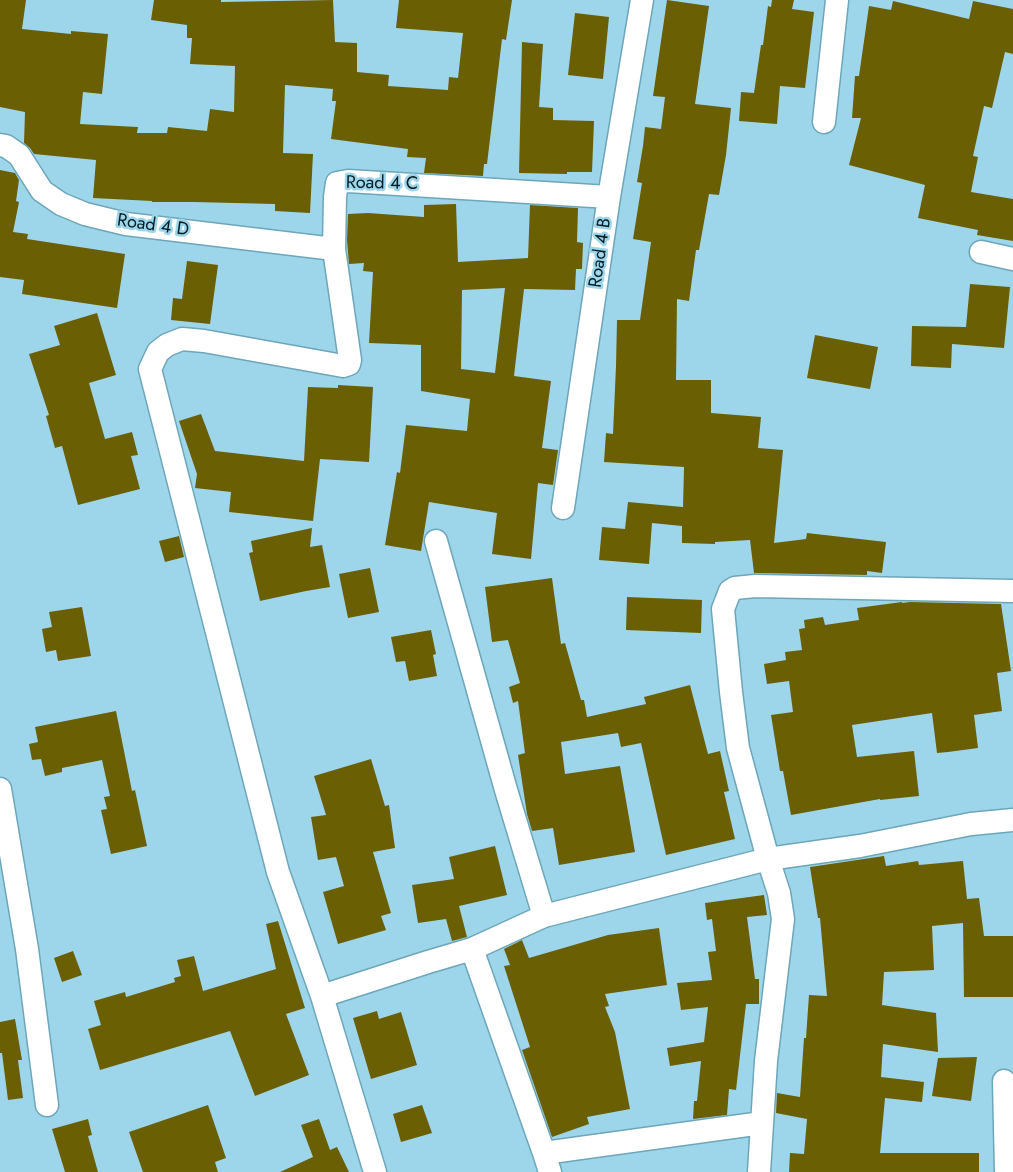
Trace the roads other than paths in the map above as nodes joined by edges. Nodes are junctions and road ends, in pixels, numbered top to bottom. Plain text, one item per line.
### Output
1 (642, 0) edge
2 (837, 0) edge
3 (824, 122) dead end
4 (0, 145) edge
5 (609, 196) junction
6 (334, 249) junction
7 (981, 252) dead end
8 (1013, 259) edge
9 (564, 508) dead end
10 (436, 541) dead end
11 (1013, 591) edge
12 (0, 789) edge
13 (1013, 820) edge
14 (768, 859) junction
15 (544, 916) junction
16 (472, 950) junction
17 (322, 996) junction
18 (1004, 1080) dead end
19 (47, 1105) dead end
20 (762, 1123) junction
21 (547, 1162) edge
22 (374, 1172) edge
23 (758, 1172) edge
24 (1006, 1172) edge

1 - 5 street, Road 4 B
2 - 3 street
4 - 6 street, Road 4 D
5 - 6 street, Road 4 C
5 - 9 street, Road 4 B
6 - 17 street, Road 4 C
7 - 8 street
10 - 15 street
11 - 14 street
12 - 19 street
13 - 14 street
14 - 15 street
14 - 20 street
15 - 16 street
16 - 17 street
16 - 21 street
17 - 22 street
18 - 24 street
20 - 21 street
20 - 23 street

